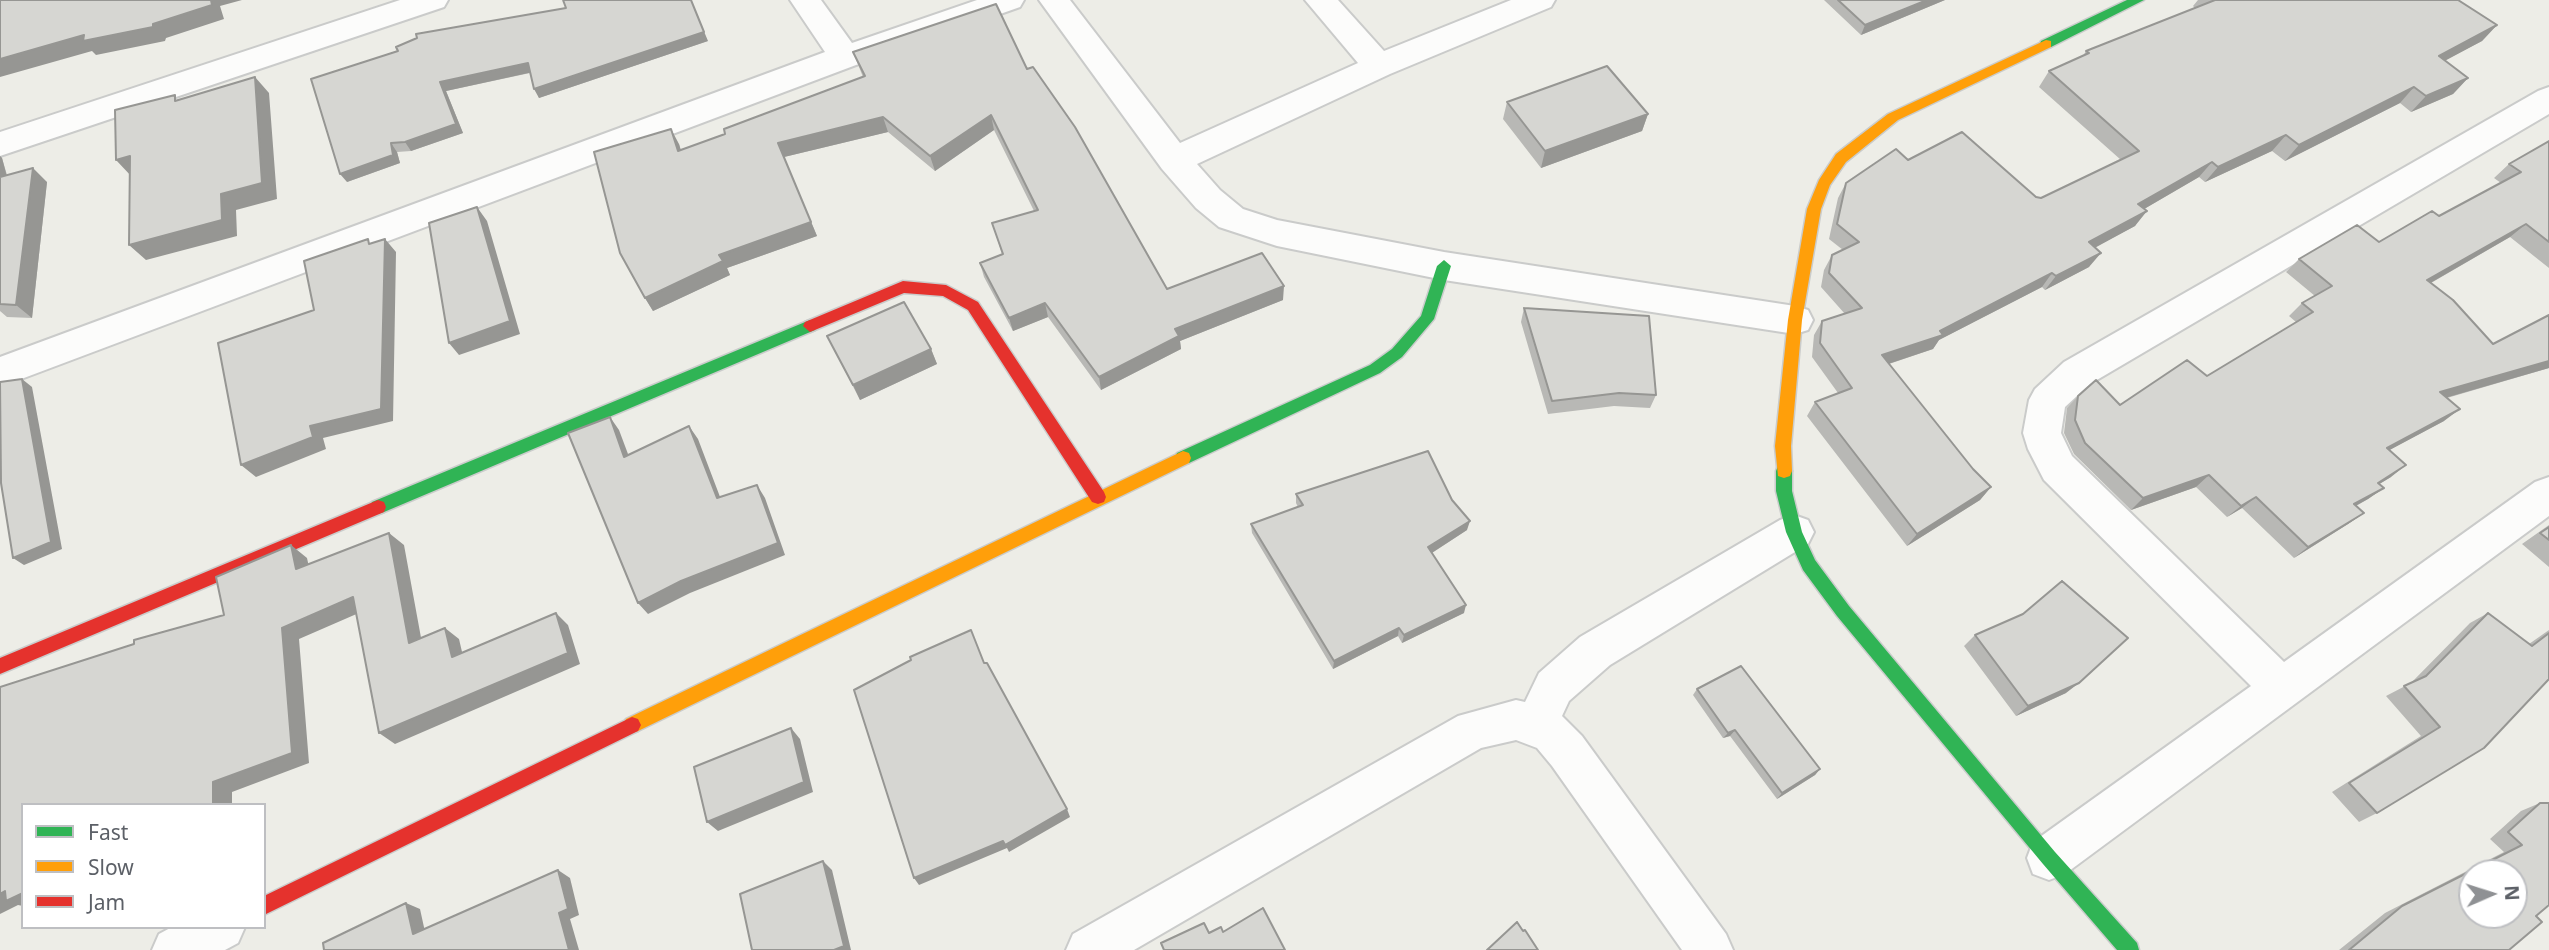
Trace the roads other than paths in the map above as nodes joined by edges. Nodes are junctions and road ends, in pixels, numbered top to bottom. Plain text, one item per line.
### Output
1 (433, 0) edge
2 (805, 0) edge
3 (1009, 0) edge
4 (1054, 0) edge
5 (1320, 0) edge
6 (1540, 0) edge
7 (2138, 0) edge
8 (845, 57) junction
9 (1379, 66) junction
10 (2549, 99) edge
11 (0, 144) edge
12 (1174, 160) junction
13 (1444, 266) junction
14 (1795, 320) junction
15 (0, 372) edge
16 (2549, 494) edge
17 (1098, 497) junction
18 (1794, 532) junction
19 (0, 667) edge
20 (2282, 688) junction
21 (1535, 724) junction
22 (2049, 858) junction
23 (266, 905) edge
24 (218, 929) edge
25 (175, 950) edge
26 (1089, 950) edge
27 (1710, 950) edge
28 (2130, 950) edge

1 - 11 street
2 - 8 street
3 - 8 street
4 - 12 street
5 - 9 street
6 - 9 street
7 - 14 street
8 - 15 street
9 - 12 street
10 - 20 street
12 - 13 street
13 - 14 street
13 - 17 street
14 - 18 street
16 - 20 street
17 - 19 street
17 - 23 street
18 - 21 street
18 - 22 street
20 - 22 street
21 - 26 street
21 - 27 street
22 - 28 street
24 - 25 street

